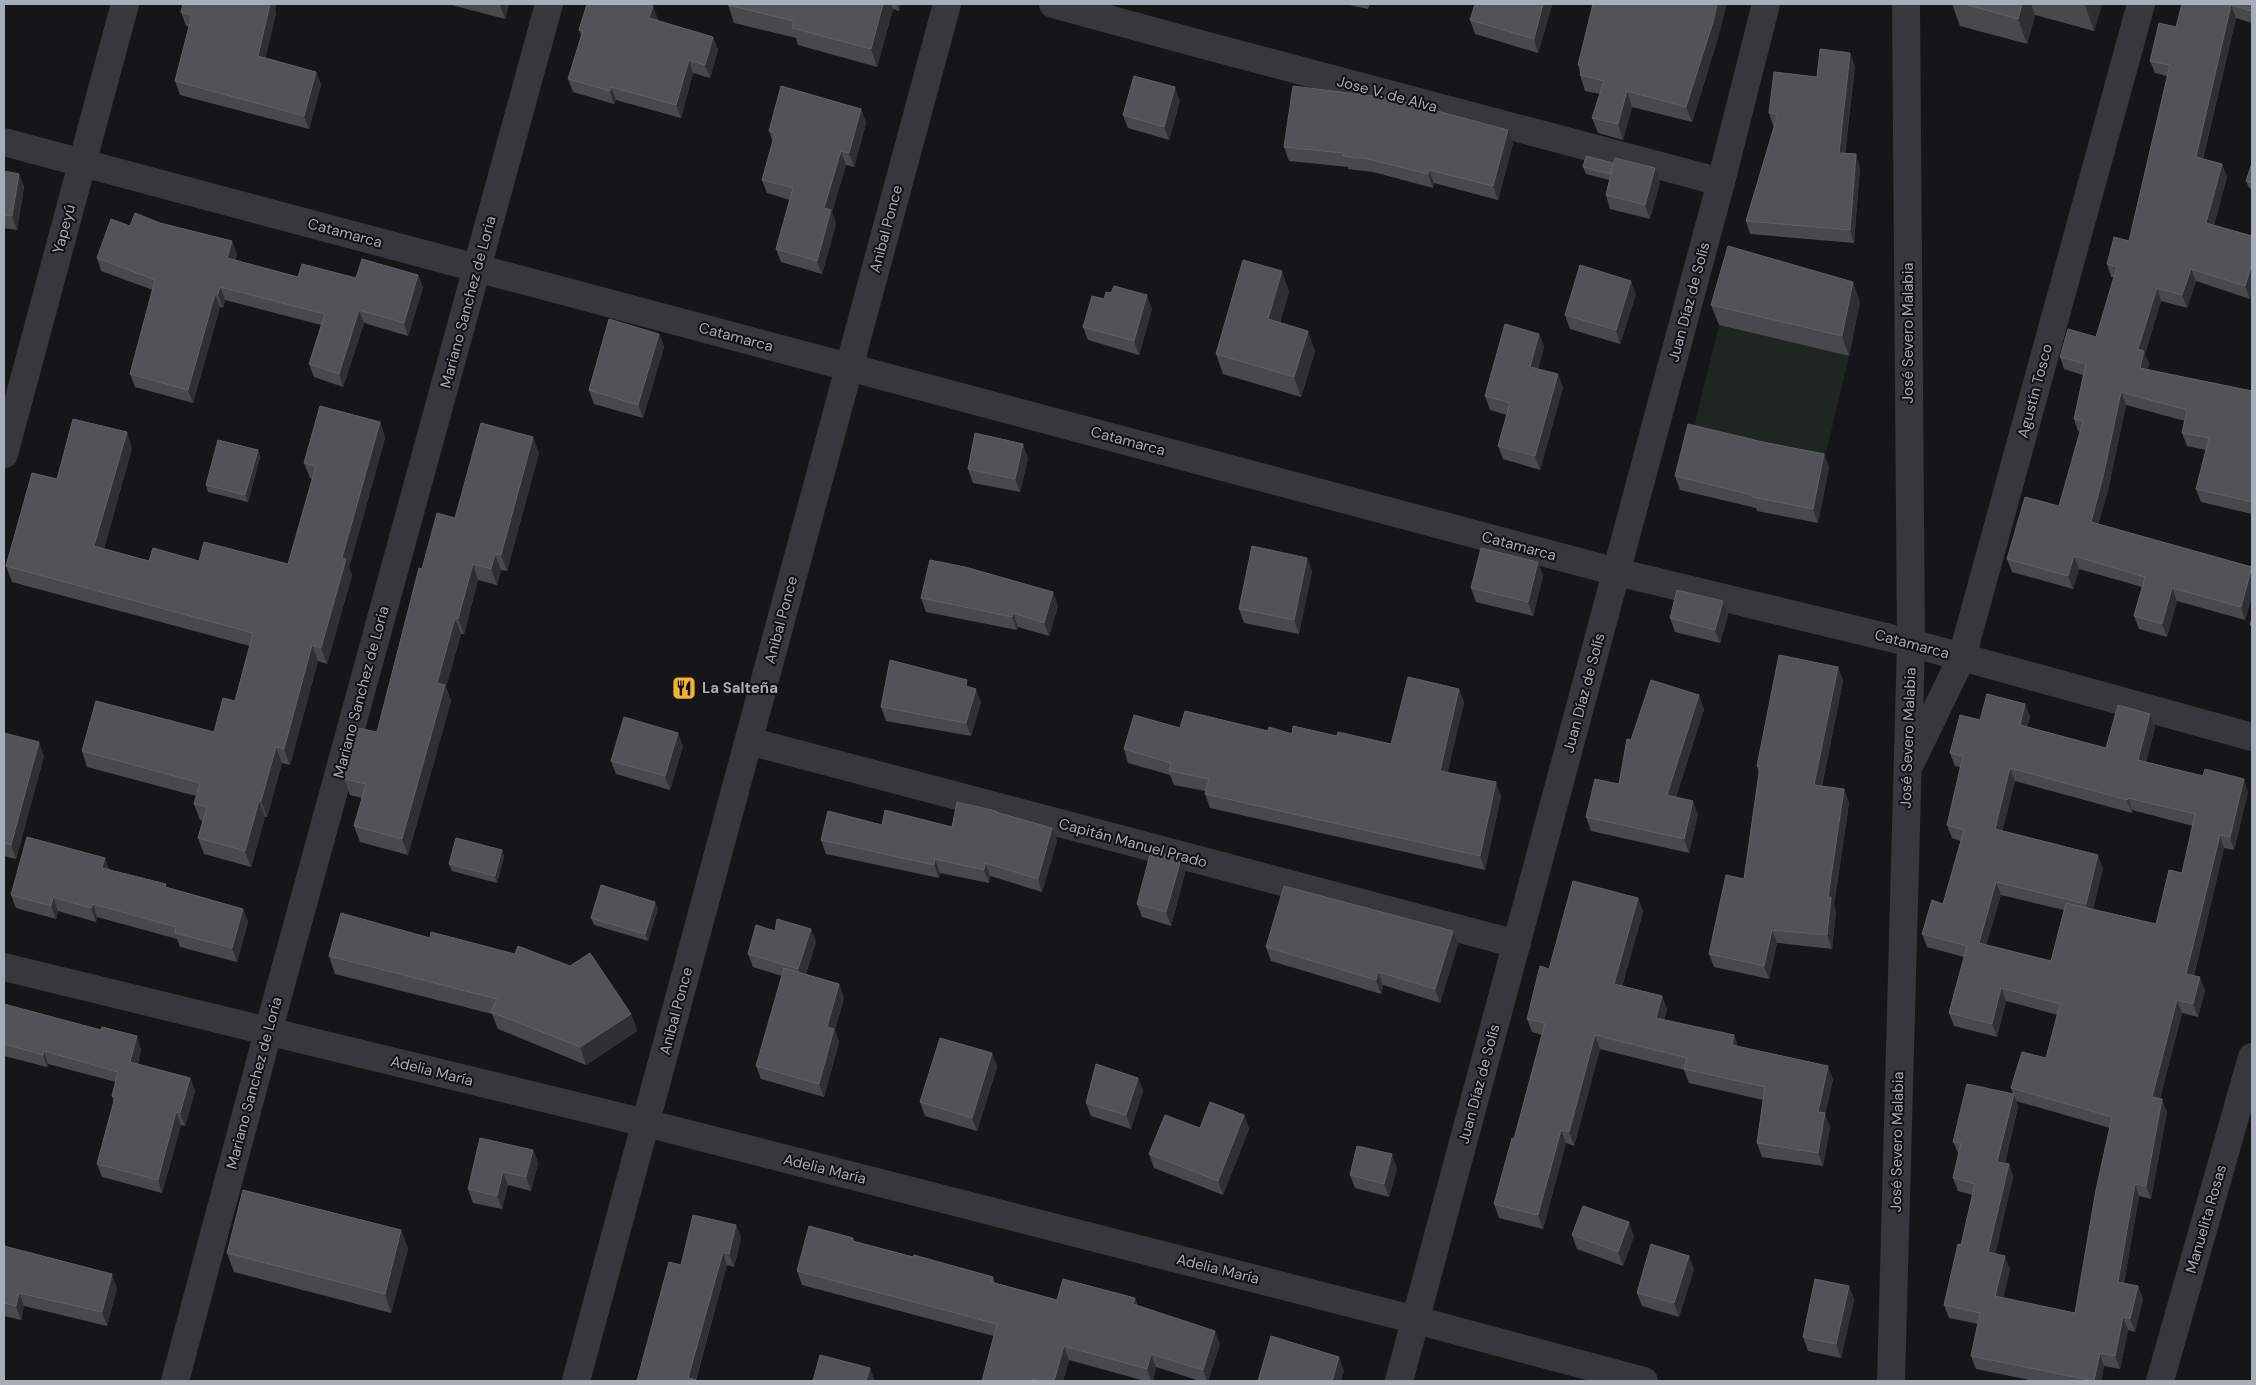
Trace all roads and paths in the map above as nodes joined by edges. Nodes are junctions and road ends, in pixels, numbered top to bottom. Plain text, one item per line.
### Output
1 (125, 4) edge
2 (549, 4) edge
3 (947, 4) edge
4 (1053, 4) edge
5 (1766, 4) edge
6 (1906, 4) edge
7 (2140, 4) edge
8 (4, 142) edge
9 (82, 164) junction
10 (1721, 182) junction
11 (478, 268) junction
12 (849, 366) junction
13 (4, 454) edge
14 (1617, 572) junction
15 (1911, 643) junction
16 (1962, 657) junction
17 (2252, 736) edge
18 (749, 741) junction
19 (1907, 770) junction
20 (1517, 944) junction
21 (4, 968) edge
22 (268, 1032) junction
23 (2252, 1056) edge
24 (646, 1123) junction
25 (1416, 1320) junction
26 (175, 1381) edge
27 (576, 1381) edge
28 (1399, 1381) edge
29 (1644, 1381) edge
30 (1891, 1381) edge
31 (2160, 1381) edge

1 - 9 street, Yapeyú
2 - 11 street, Mariano Sanchez de Loria
3 - 12 street, Anibal Ponce
4 - 10 street, Jose V. de Alva
5 - 10 street, Juan Díaz de Solís
6 - 15 street, José Severo Malabia
7 - 16 street, Agustín Tosco
8 - 9 street, Catamarca
9 - 11 street, Catamarca
9 - 13 street, Yapeyú
10 - 14 street, Juan Díaz de Solís
11 - 12 street, Catamarca
11 - 22 street, Mariano Sanchez de Loria
12 - 14 street, Catamarca
12 - 18 street, Anibal Ponce
14 - 15 street, Catamarca
14 - 20 street, Juan Díaz de Solís
15 - 16 street, Catamarca
15 - 19 street, José Severo Malabia
16 - 17 street, Catamarca
16 - 19 street, Agustín Tosco
18 - 20 street, Capitán Manuel Prado
18 - 24 street, Anibal Ponce
19 - 30 street, José Severo Malabia
20 - 25 street, Juan Díaz de Solís
21 - 22 street, Adelia María
22 - 24 street, Adelia María
22 - 26 street, Mariano Sanchez de Loria
23 - 31 street, Manuelita Rosas
24 - 25 street, Adelia María
24 - 27 street, Anibal Ponce
25 - 28 street, Juan Díaz de Solís
25 - 29 street, Adelia María

